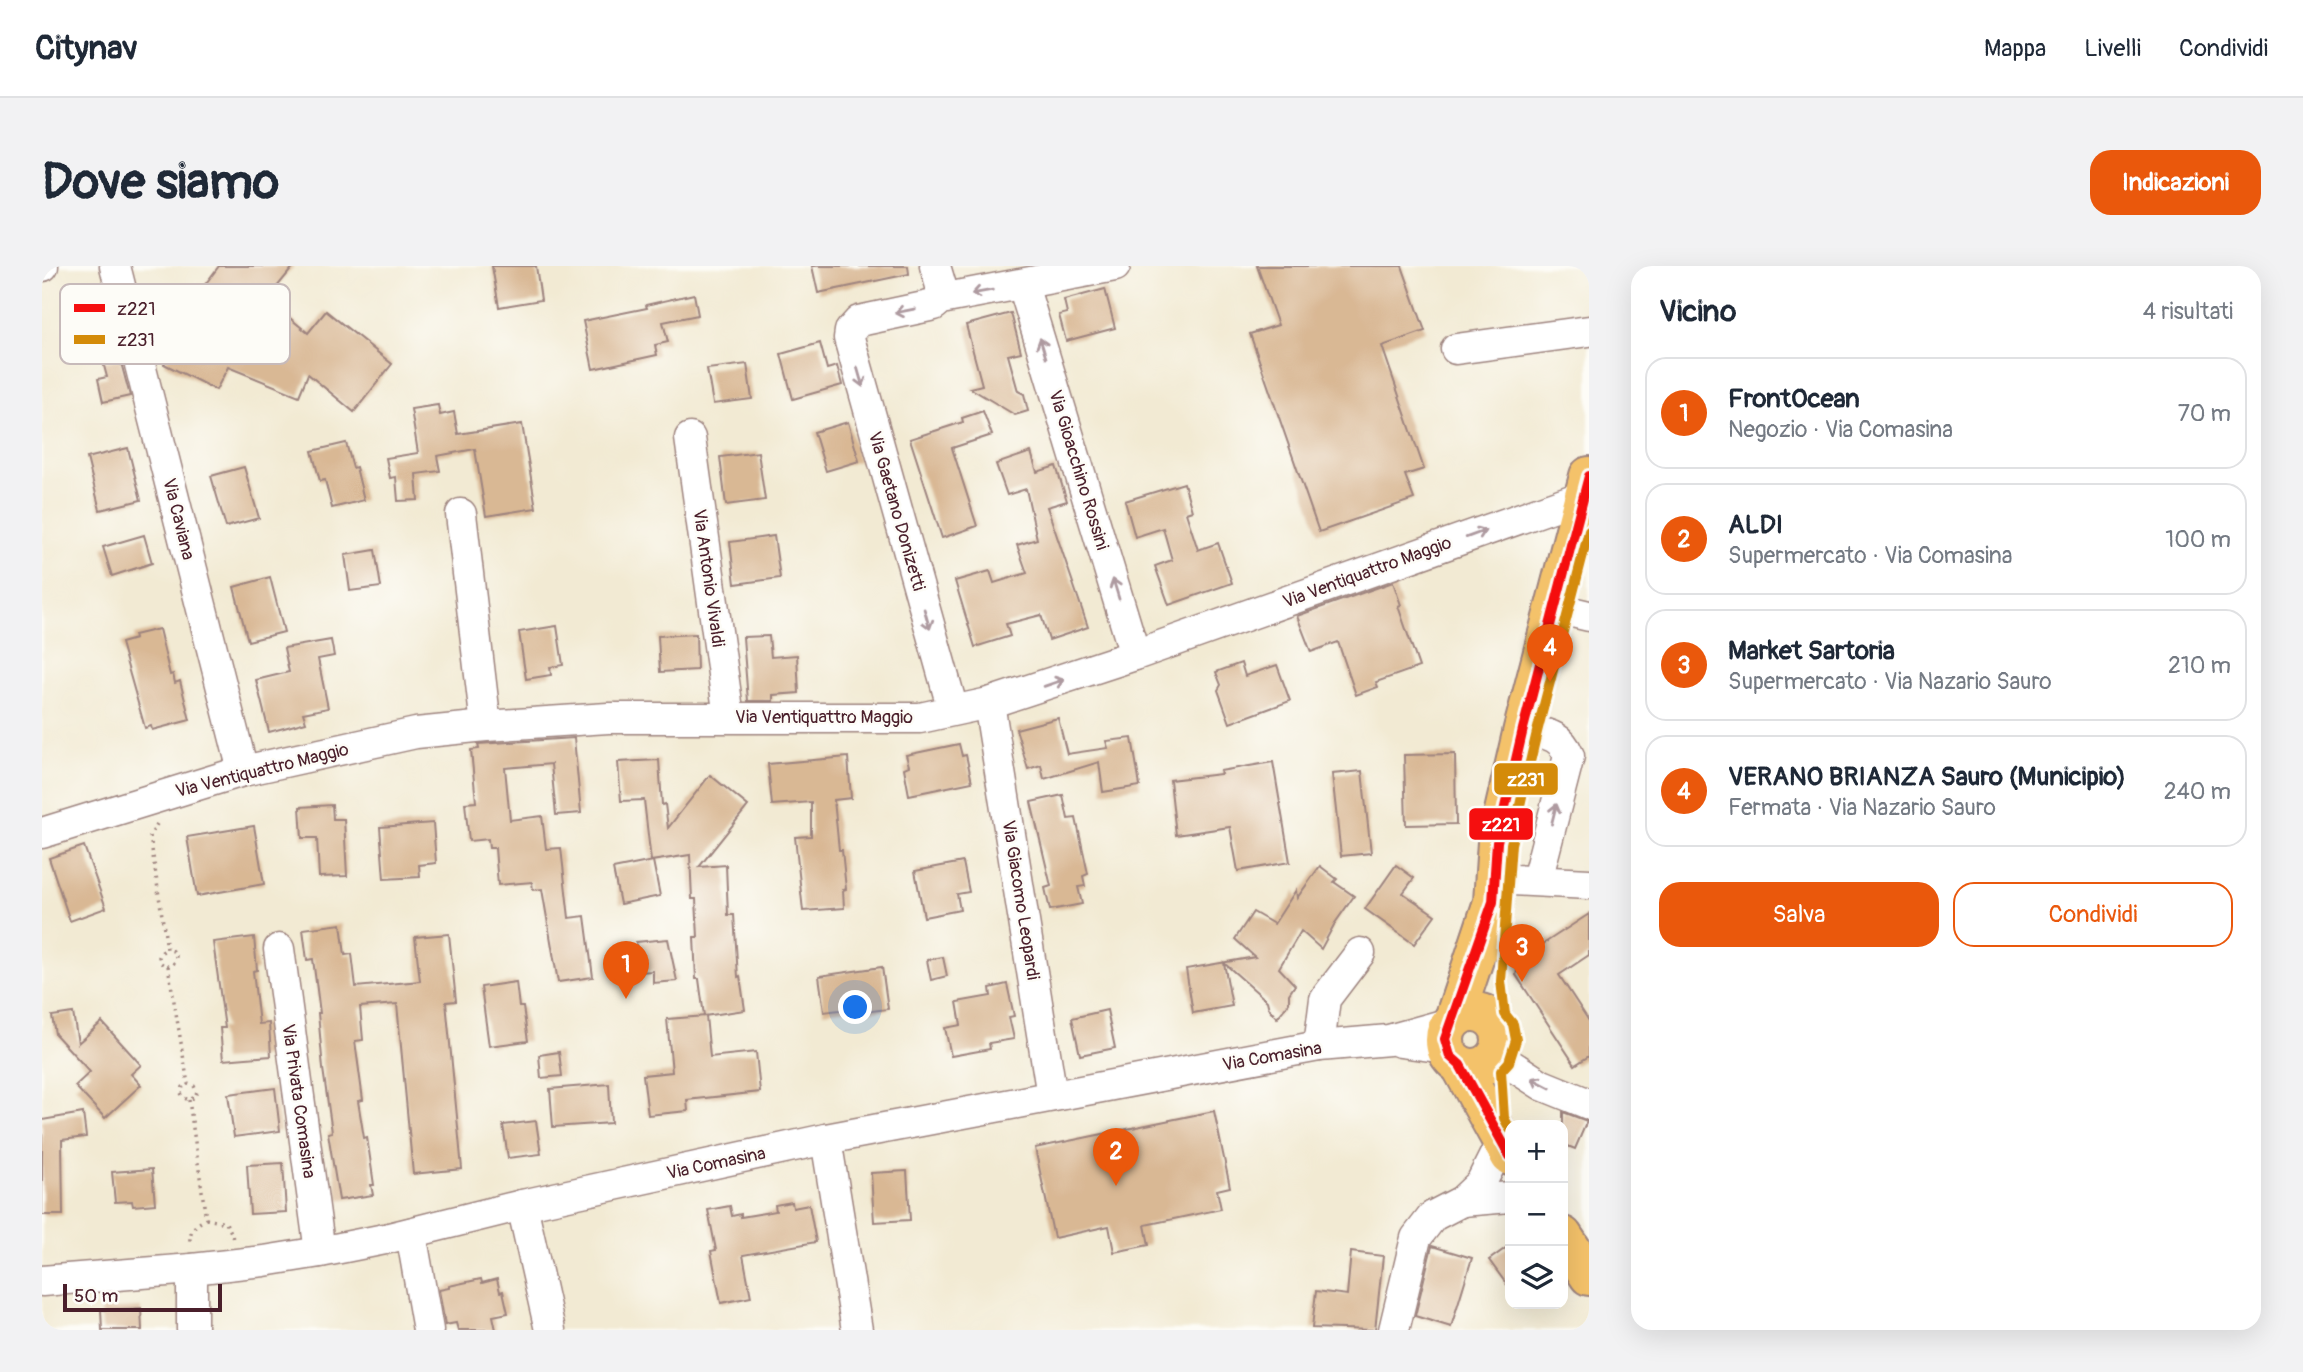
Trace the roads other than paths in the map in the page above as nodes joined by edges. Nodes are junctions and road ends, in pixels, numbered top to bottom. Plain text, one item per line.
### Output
1 (115, 266) edge
2 (935, 266) edge
3 (1115, 266) edge
4 (120, 284) edge
5 (1023, 285) junction
6 (941, 299) junction
7 (1589, 331) edge
8 (1456, 349) dead end
9 (140, 364) edge
10 (690, 439) dead end
11 (1586, 486) edge
12 (461, 514) dead end
13 (1572, 612) edge
14 (1135, 655) junction
15 (989, 703) junction
16 (953, 710) junction
17 (729, 717) junction
18 (486, 726) junction
19 (1523, 729) junction
20 (243, 771) junction
21 (42, 833) edge
22 (1537, 880) junction
23 (1589, 884) edge
24 (1493, 890) junction
25 (279, 949) dead end
26 (1360, 953) dead end
27 (1470, 1042) junction
28 (1319, 1046) junction
29 (1052, 1096) junction
30 (1589, 1104) edge
31 (826, 1139) junction
32 (1501, 1140) edge
33 (1505, 1197) edge
34 (1462, 1201) junction
35 (523, 1205) junction
36 (411, 1233) junction
37 (1568, 1244) edge
38 (320, 1252) junction
39 (191, 1259) junction
40 (1589, 1276) edge
41 (42, 1281) edge
42 (192, 1330) edge
43 (428, 1330) edge
44 (550, 1330) edge
45 (857, 1330) edge
46 (1394, 1330) edge

1 - 4 street, Via Caviana
2 - 6 street
3 - 5 street
5 -> 6 street
14 -> 5 street, Via Gioacchino Rossini
6 -> 16 street, Via Gaetano Donizetti
7 - 8 street
9 - 20 street, Via Caviana
10 - 17 street, Via Antonio Vivaldi
11 - 13 main road
14 -> 11 street, Via Ventiquattro Maggio
12 - 18 street
13 - 19 main road
15 -> 14 street, Via Ventiquattro Maggio
15 - 16 street, Via Ventiquattro Maggio
15 - 29 street, Via Giacomo Leopardi
16 - 17 street, Via Ventiquattro Maggio
17 - 18 street, Via Ventiquattro Maggio
18 - 20 street, Via Ventiquattro Maggio
22 -> 19 street
19 - 24 main road
20 - 21 street, Via Ventiquattro Maggio
22 - 23 street
22 - 24 street
24 - 27 main road
25 - 38 street, Via Privata Comasina
26 - 28 street
27 - 28 street, Via Comasina
30 -> 27 street
27 - 32 main road
28 - 29 street, Via Comasina
29 - 31 street, Via Comasina
31 - 35 street, Via Comasina
31 - 45 street
32 - 34 street
33 - 34 street
34 - 46 street
35 - 36 street, Via Comasina
35 - 44 street
36 - 38 street, Via Comasina
36 - 43 street
37 - 40 main road
38 - 39 street, Via Comasina
39 - 41 street, Via Comasina
39 - 42 street

